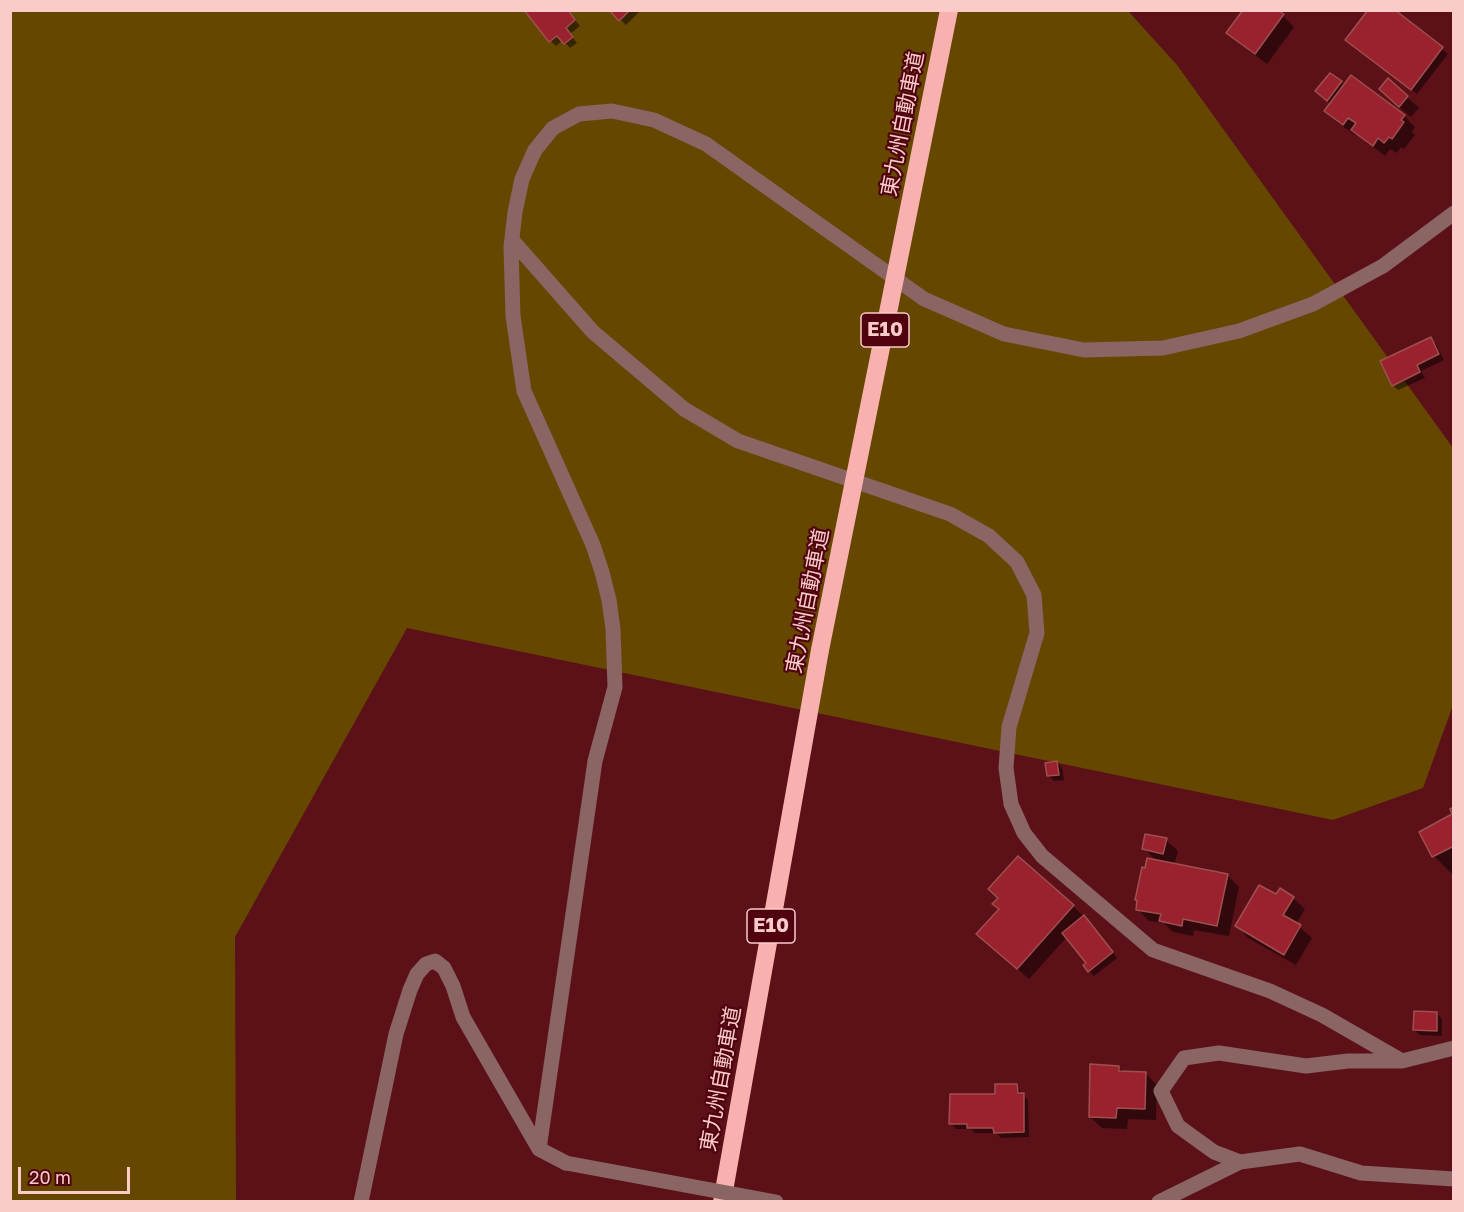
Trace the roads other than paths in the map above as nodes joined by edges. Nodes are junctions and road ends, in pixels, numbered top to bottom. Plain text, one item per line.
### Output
1 (949, 10) edge
2 (1454, 213) edge
3 (512, 240) junction
4 (1454, 1048) edge
5 (1402, 1061) junction
6 (539, 1149) junction
7 (1240, 1162) junction
8 (1454, 1179) edge
9 (362, 1202) edge
10 (722, 1202) edge
11 (776, 1202) edge
12 (1159, 1202) edge

1 - 10 highway, 東九州自動車道 / E10, bridge
2 - 3 street
3 - 5 street
3 - 6 street
4 - 5 street
5 - 7 street
6 - 9 street
6 - 11 street, bridge
7 - 8 street
7 - 12 street

